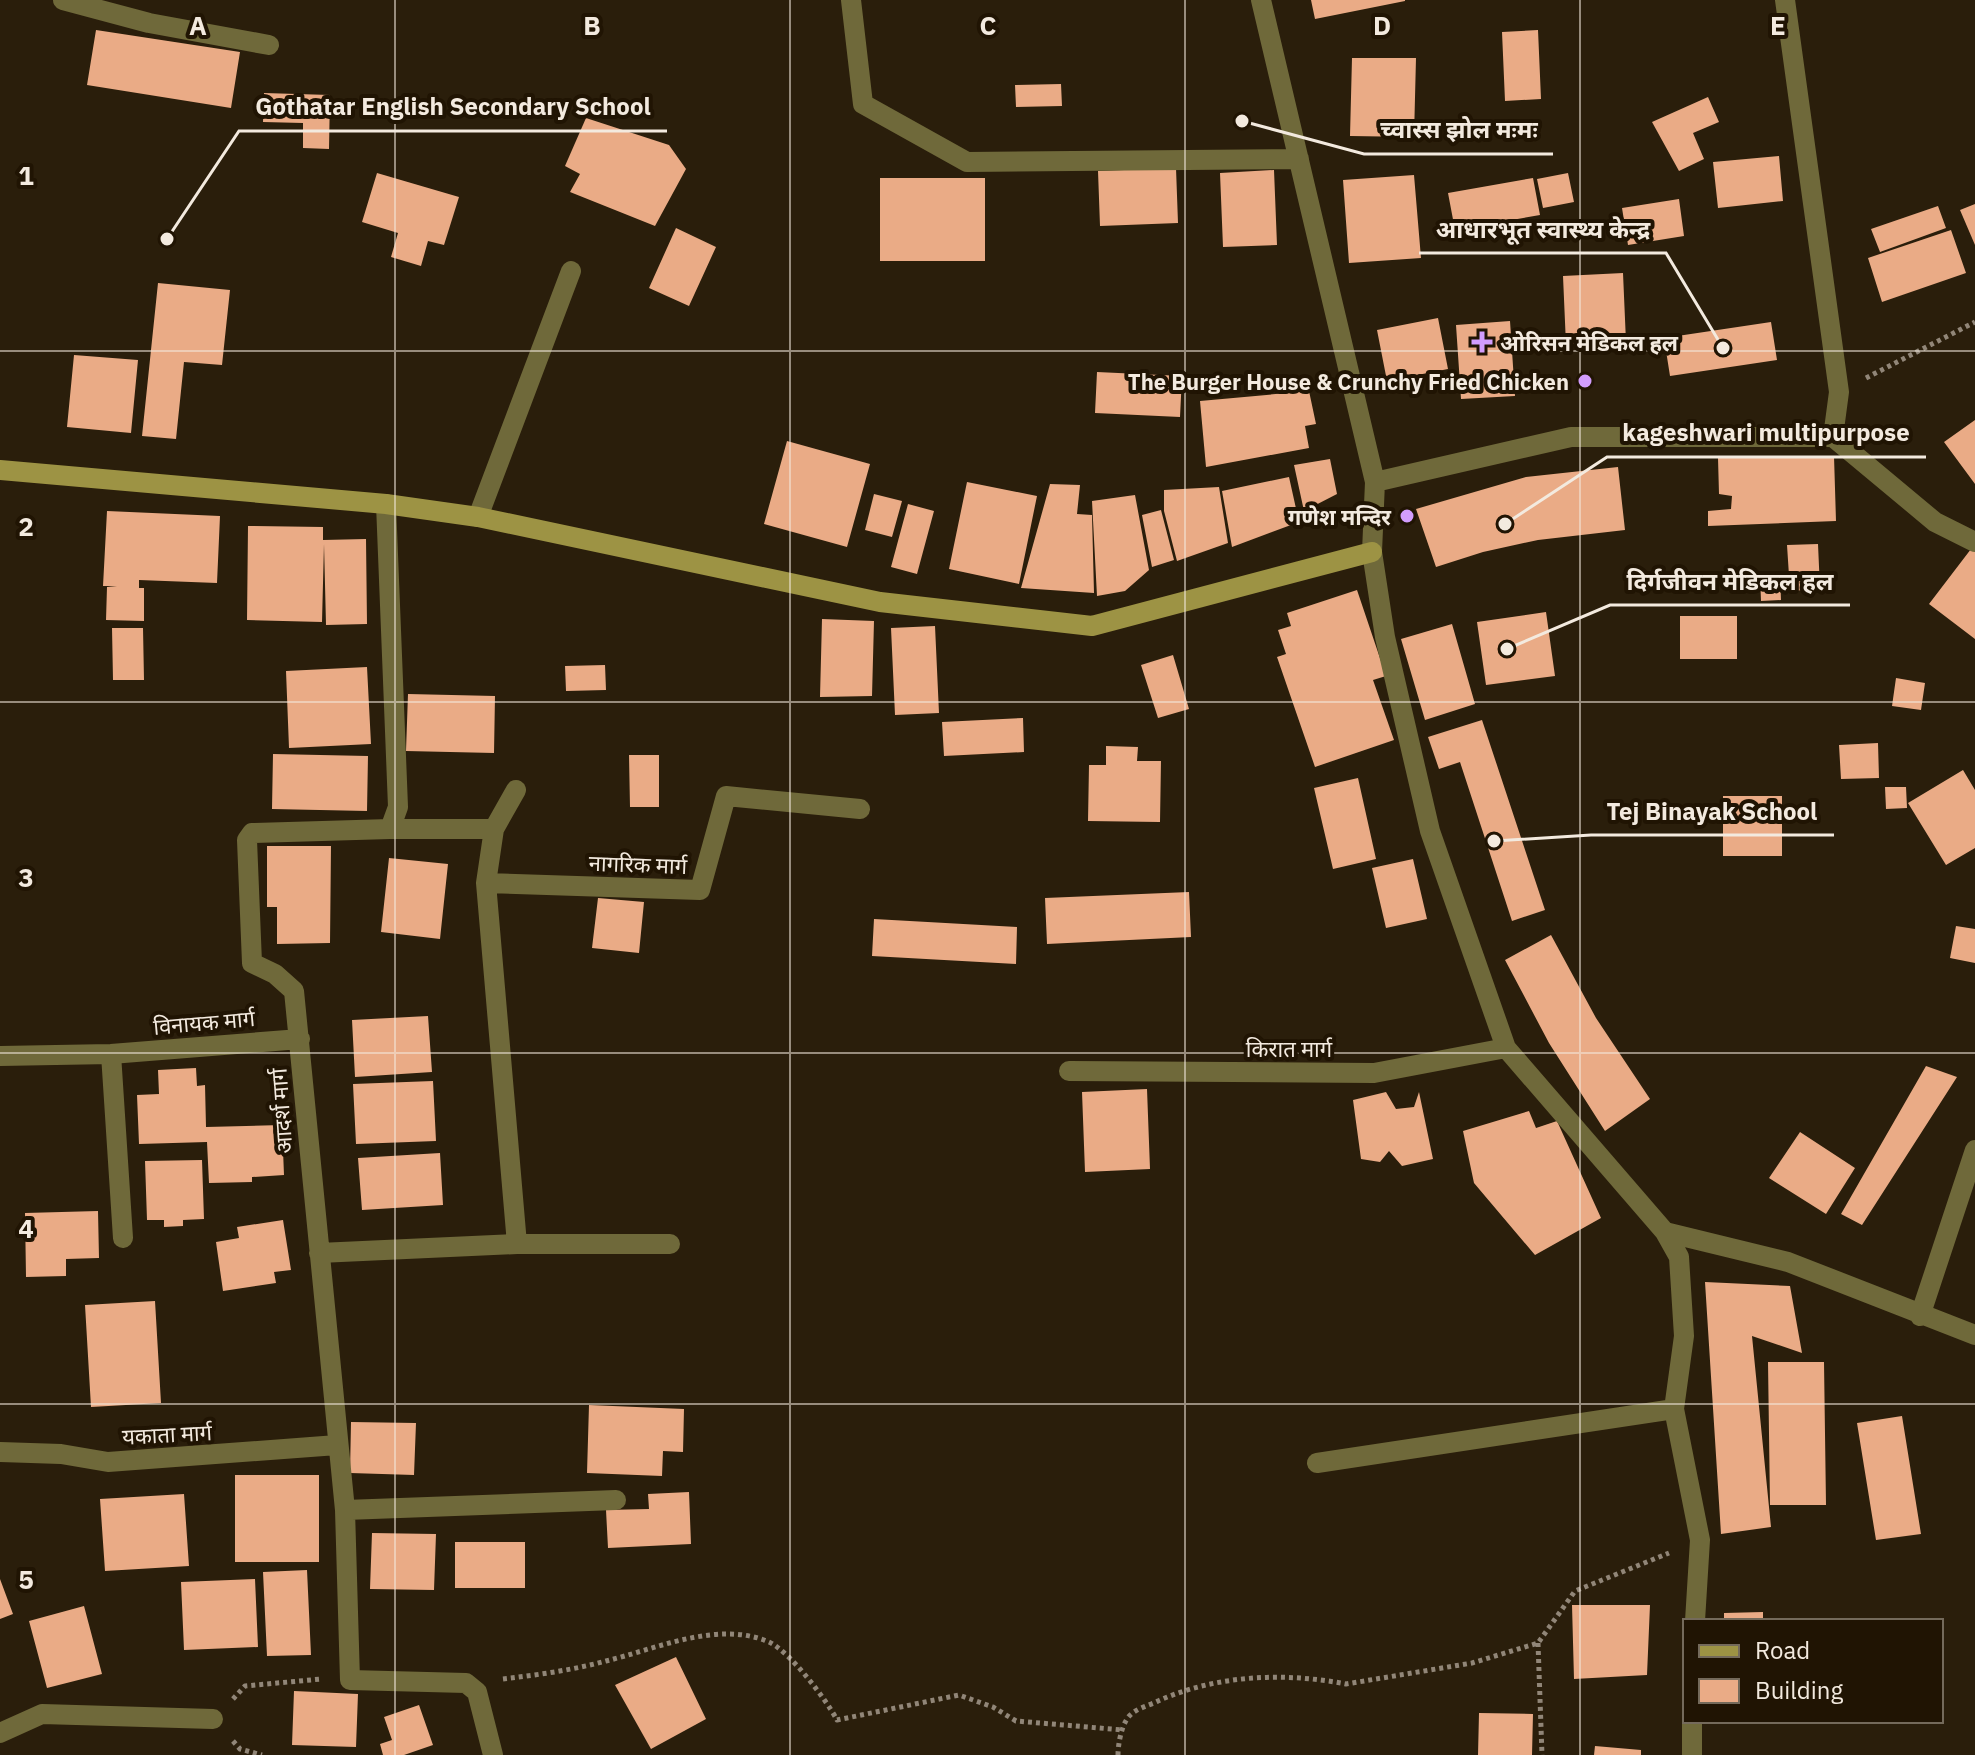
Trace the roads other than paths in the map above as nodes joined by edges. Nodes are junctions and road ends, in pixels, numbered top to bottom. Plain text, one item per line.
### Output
1 (63, 0) edge
2 (851, 0) edge
3 (1261, 0) edge
4 (1785, 0) edge
5 (269, 45) dead end
6 (1299, 159) junction
7 (571, 271) dead end
8 (1833, 437) junction
9 (0, 470) edge
10 (1375, 482) junction
11 (386, 504) junction
12 (478, 517) junction
13 (1975, 542) edge
14 (1372, 552) junction
15 (516, 790) dead end
16 (860, 809) dead end
17 (390, 829) junction
18 (494, 829) junction
19 (486, 883) junction
20 (300, 1039) junction
21 (1506, 1048) junction
22 (111, 1054) junction
23 (0, 1056) edge
24 (1069, 1071) dead end
25 (1975, 1150) edge
26 (1665, 1232) junction
27 (123, 1238) dead end
28 (517, 1244) junction
29 (670, 1244) dead end
30 (319, 1253) junction
31 (1920, 1316) junction
32 (1975, 1335) edge
33 (1674, 1409) junction
34 (337, 1445) junction
35 (0, 1452) edge
36 (1317, 1463) dead end
37 (616, 1500) dead end
38 (345, 1510) junction
39 (1695, 1619) edge
40 (213, 1719) road end
41 (1692, 1723) edge
42 (0, 1733) edge
43 (493, 1755) edge
44 (1692, 1755) edge

1 - 5 street
2 - 6 street
3 - 6 street
4 - 8 street
6 - 10 street
7 - 12 street
8 - 10 street
8 - 13 street
9 - 11 street
10 - 14 street
11 - 12 street
11 - 17 street
12 - 14 street
14 - 21 street
15 - 18 street
16 - 19 street, नागरिक मार्ग
17 - 18 street
17 - 20 street, आदर्श मार्ग
18 - 19 street
19 - 28 street
20 - 22 street, विनायक मार्ग
20 - 30 street, आदर्श मार्ग
21 - 24 street, किरात मार्ग
21 - 26 street
22 - 23 street, विनायक मार्ग
22 - 27 street
25 - 31 street
26 - 31 street
26 - 33 street
28 - 29 street
28 - 30 street
30 - 34 street, आदर्श मार्ग
31 - 32 street
33 - 36 street
33 - 39 street
34 - 35 street, यकाता मार्ग
34 - 38 street, आदर्श मार्ग
37 - 38 street
38 - 43 street, आदर्श मार्ग
40 - 42 street
41 - 44 street

